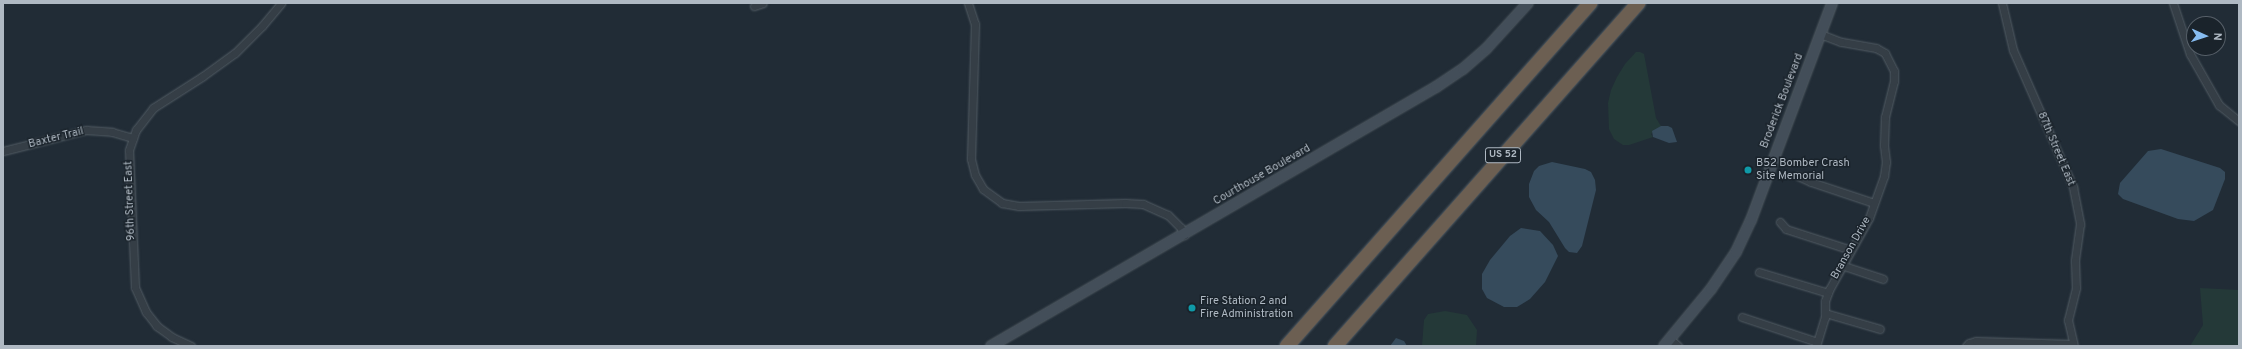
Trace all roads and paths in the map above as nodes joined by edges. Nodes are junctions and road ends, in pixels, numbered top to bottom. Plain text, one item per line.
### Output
1 (281, 3) edge
2 (763, 3) edge
3 (968, 3) edge
4 (1528, 3) edge
5 (1590, 3) edge
6 (1832, 3) edge
7 (2002, 3) edge
8 (2173, 3) edge
9 (1637, 5) edge
10 (754, 6) dead end
11 (1820, 34) junction
12 (2239, 121) edge
13 (133, 138) junction
14 (3, 151) edge
15 (1798, 176) dead end
16 (1874, 203) junction
17 (1780, 222) dead end
18 (1184, 235) junction
19 (1851, 250) junction
20 (1844, 266) junction
21 (1759, 272) dead end
22 (1883, 279) dead end
23 (1828, 293) junction
24 (1825, 313) junction
25 (1742, 317) dead end
26 (1880, 329) dead end
27 (1667, 342) edge
28 (1817, 344) edge
29 (2074, 345) edge
30 (191, 346) edge
31 (991, 346) edge
32 (1287, 346) edge
33 (1335, 346) edge
34 (1678, 346) edge
35 (1966, 346) edge

1 - 13 street, 96th Street East
2 - 10 street
3 - 18 street
4 - 18 street, Courthouse Boulevard
5 - 32 highway
6 - 11 street, Broderick Boulevard
7 - 29 street, 87th Street East
8 - 12 street
9 - 33 highway, US 52
11 - 16 street, Branson Drive
11 - 27 street, Broderick Boulevard
13 - 14 street, Baxter Trail
13 - 30 street, 96th Street East
15 - 16 street
16 - 19 street, Branson Drive
17 - 19 street
18 - 31 street, Courthouse Boulevard
19 - 20 street, Branson Drive
20 - 22 street
20 - 23 street, Branson Drive
21 - 23 street
23 - 24 street, Branson Drive
24 - 26 street
24 - 28 street, Branson Drive
25 - 28 street
27 - 34 street
29 - 35 street

